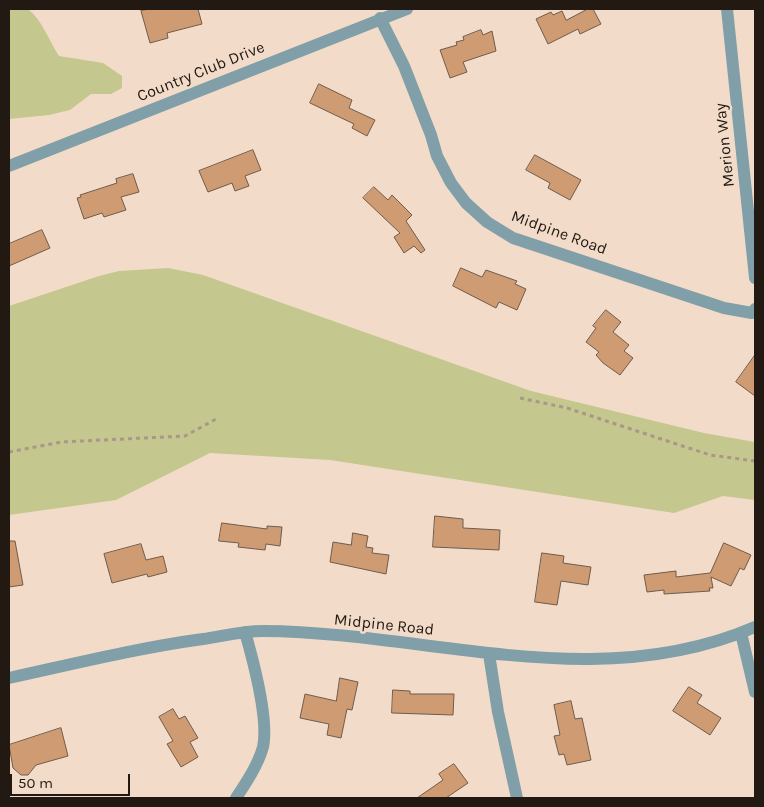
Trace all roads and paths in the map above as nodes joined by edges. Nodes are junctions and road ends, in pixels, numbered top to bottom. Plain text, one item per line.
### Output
1 (406, 9) edge
2 (727, 9) edge
3 (380, 18) junction
4 (9, 166) edge
5 (755, 278) edge
6 (755, 309) edge
7 (520, 398) dead end
8 (218, 418) dead end
9 (9, 452) edge
10 (755, 461) edge
11 (755, 627) edge
12 (245, 632) junction
13 (741, 633) junction
14 (489, 654) junction
15 (9, 678) edge
16 (755, 692) edge
17 (236, 798) edge
18 (517, 798) edge

1 - 3 street, Country Club Drive
2 - 5 street, Merion Way
3 - 4 street, Country Club Drive
3 - 6 street, Midpine Road
7 - 10 path
8 - 9 path
11 - 13 street, Midpine Road
12 - 14 street, Midpine Road
12 - 15 street, Midpine Road
12 - 17 street
13 - 14 street, Midpine Road
13 - 16 street
14 - 18 street

